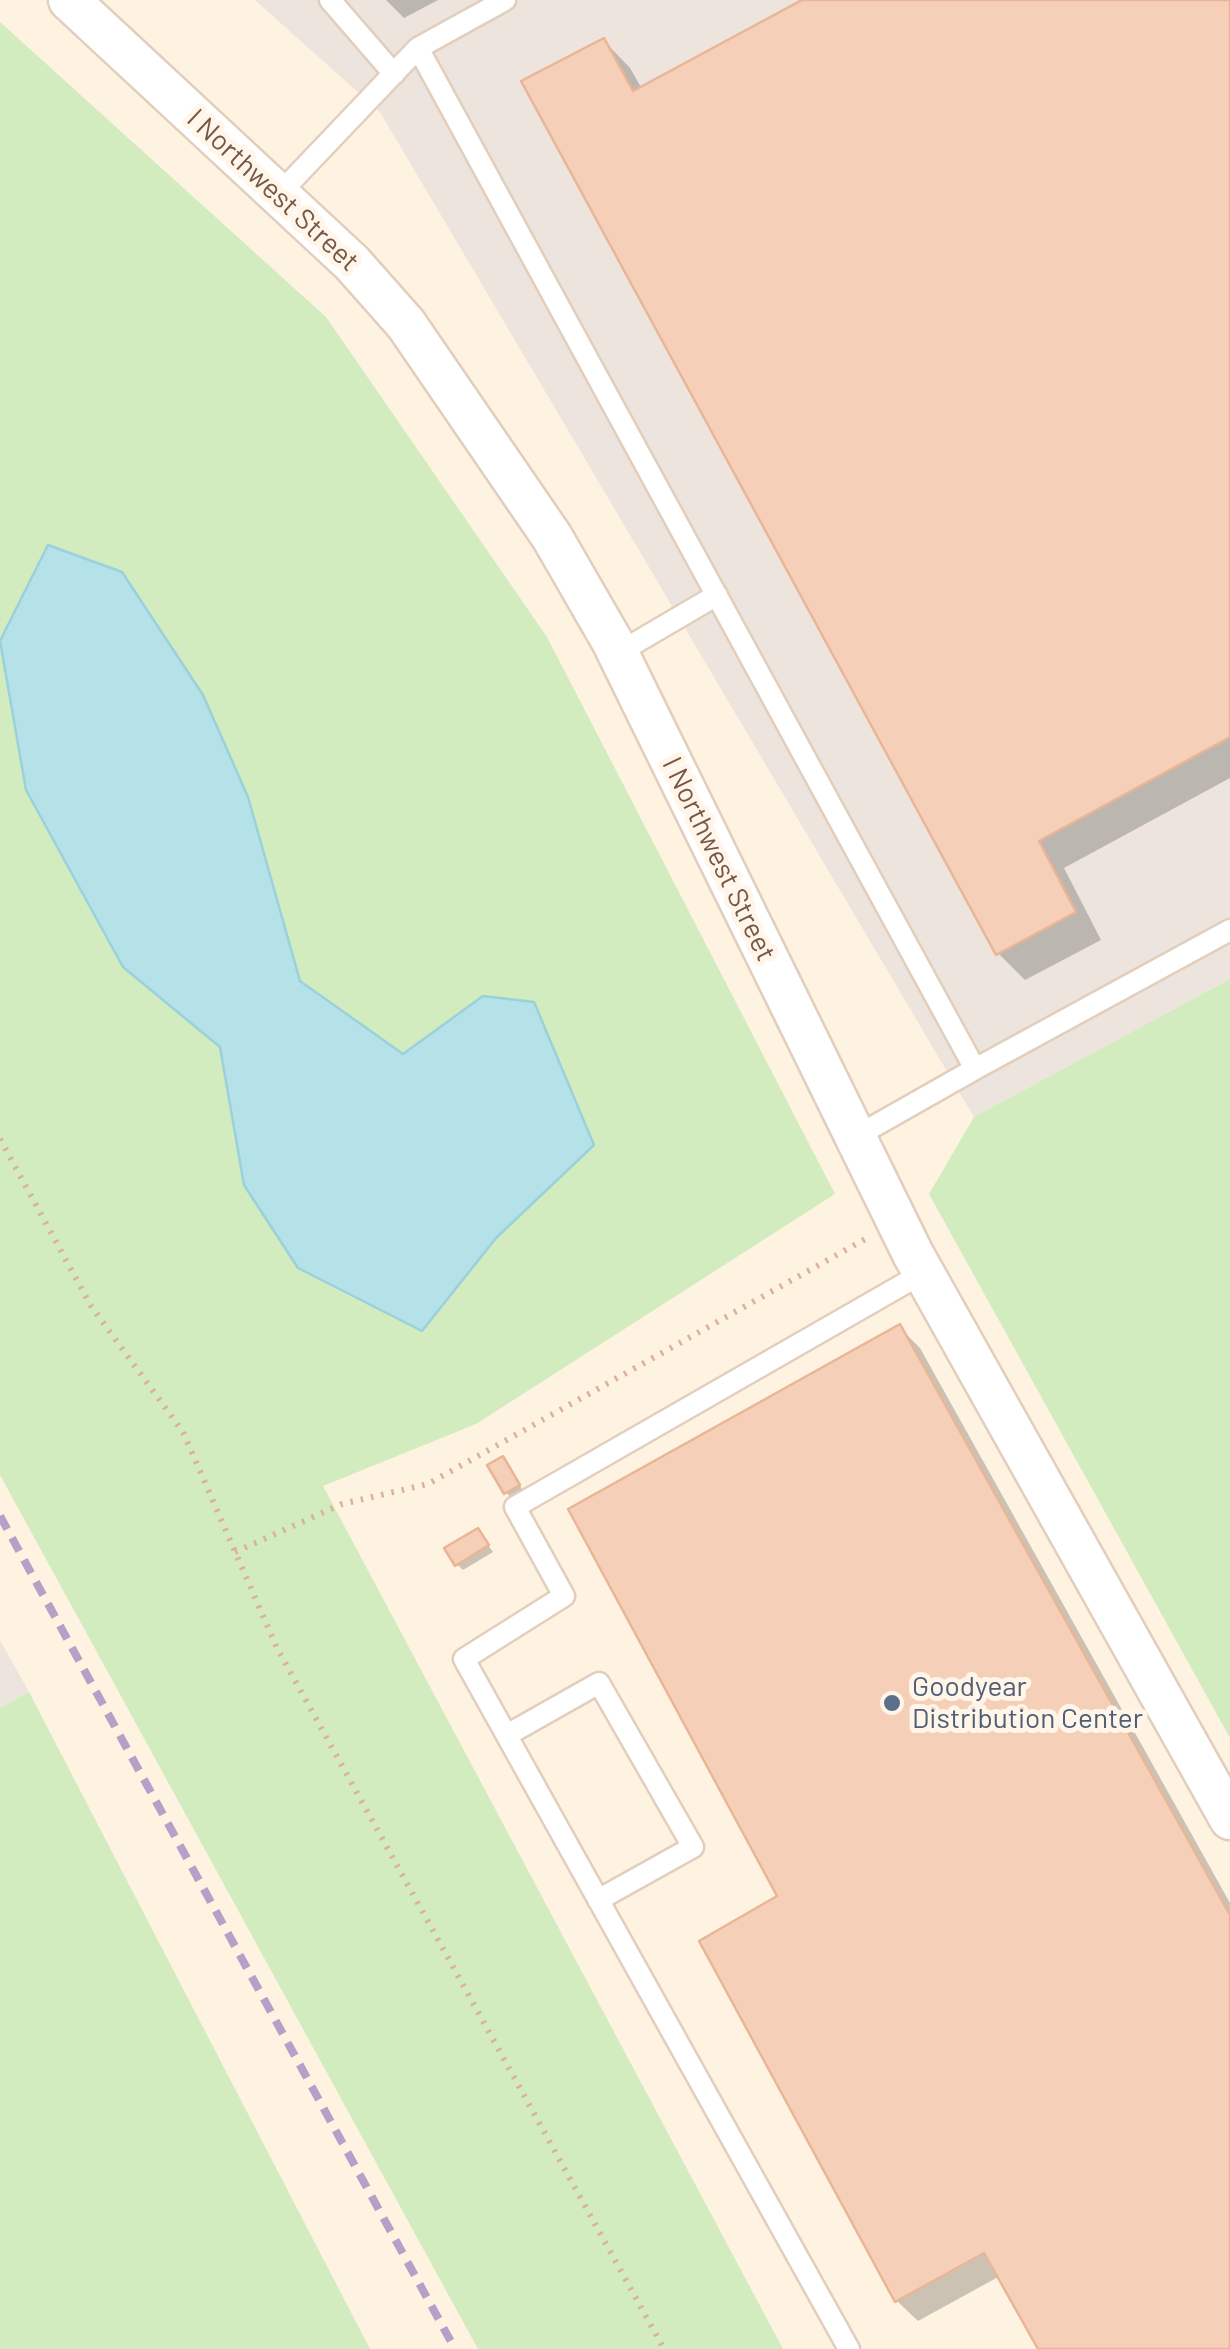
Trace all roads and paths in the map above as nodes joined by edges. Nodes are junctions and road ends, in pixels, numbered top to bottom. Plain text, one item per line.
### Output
1 (69, 0) edge
2 (330, 0) edge
3 (505, 0) edge
4 (418, 48) junction
5 (394, 74) junction
6 (279, 194) junction
7 (716, 595) junction
8 (618, 652) junction
9 (1230, 930) edge
10 (975, 1069) junction
11 (855, 1136) junction
12 (0, 1139) edge
13 (896, 1222) junction
14 (923, 1274) junction
15 (236, 1552) junction
16 (507, 1736) junction
17 (1230, 1819) edge
18 (598, 1900) junction
19 (664, 2349) edge
20 (849, 2349) edge

1 - 6 street, I Northwest Street
2 - 5 lane
3 - 4 lane
4 - 5 lane
4 - 7 lane
5 - 6 lane
6 - 8 street, I Northwest Street
7 - 8 lane
7 - 10 lane
8 - 11 street, I Northwest Street
9 - 10 lane
10 - 11 lane
11 - 13 street, I Northwest Street
12 - 15 path
13 - 14 street, I Northwest Street
13 - 15 path
14 - 16 lane
14 - 17 street, I Northwest Street
15 - 19 path
16 - 18 lane
16 - 18 lane
18 - 20 lane

